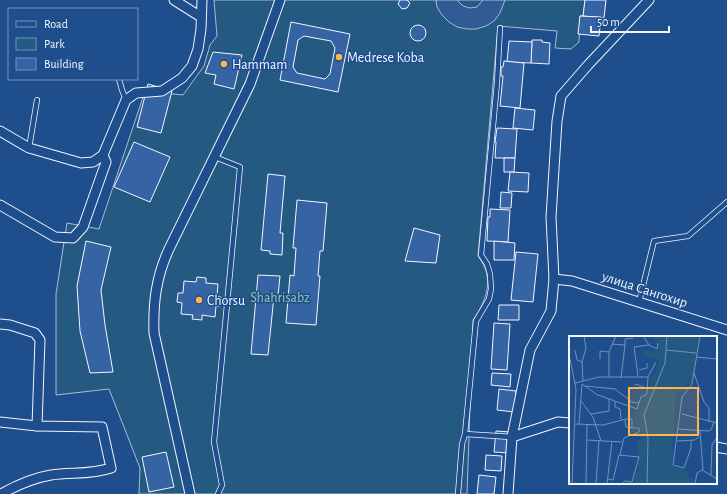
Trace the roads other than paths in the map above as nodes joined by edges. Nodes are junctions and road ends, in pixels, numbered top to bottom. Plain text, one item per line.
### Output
1 (174, 0) edge
2 (202, 0) edge
3 (280, 0) edge
4 (649, 0) edge
5 (201, 17) junction
6 (500, 28) dead end
7 (120, 80) edge
8 (37, 100) dead end
9 (126, 100) junction
10 (0, 131) edge
11 (29, 148) junction
12 (103, 155) junction
13 (215, 157) junction
14 (727, 202) edge
15 (0, 205) edge
16 (554, 279) junction
17 (639, 302) junction
18 (0, 324) edge
19 (727, 330) edge
20 (0, 422) edge
21 (569, 423) edge
22 (37, 426) junction
23 (465, 434) junction
24 (512, 437) junction
25 (717, 447) edge
26 (727, 450) edge
27 (1, 494) edge
28 (190, 494) edge
29 (218, 494) edge
30 (458, 494) edge
31 (508, 494) edge

1 - 5 street
2 - 5 street
3 - 13 street
4 - 16 street
5 - 9 street
6 - 23 lane
7 - 9 lane
8 - 11 lane
9 - 12 street
10 - 11 street
11 - 12 street
12 - 15 street
13 - 28 street
13 - 29 lane
14 - 17 lane
16 - 17 street, улица Сангохир
16 - 24 street
17 - 19 street, улица Сангохир
18 - 22 street
20 - 22 street
21 - 24 street
22 - 27 street
23 - 24 lane
23 - 30 lane
24 - 31 street
25 - 26 street

